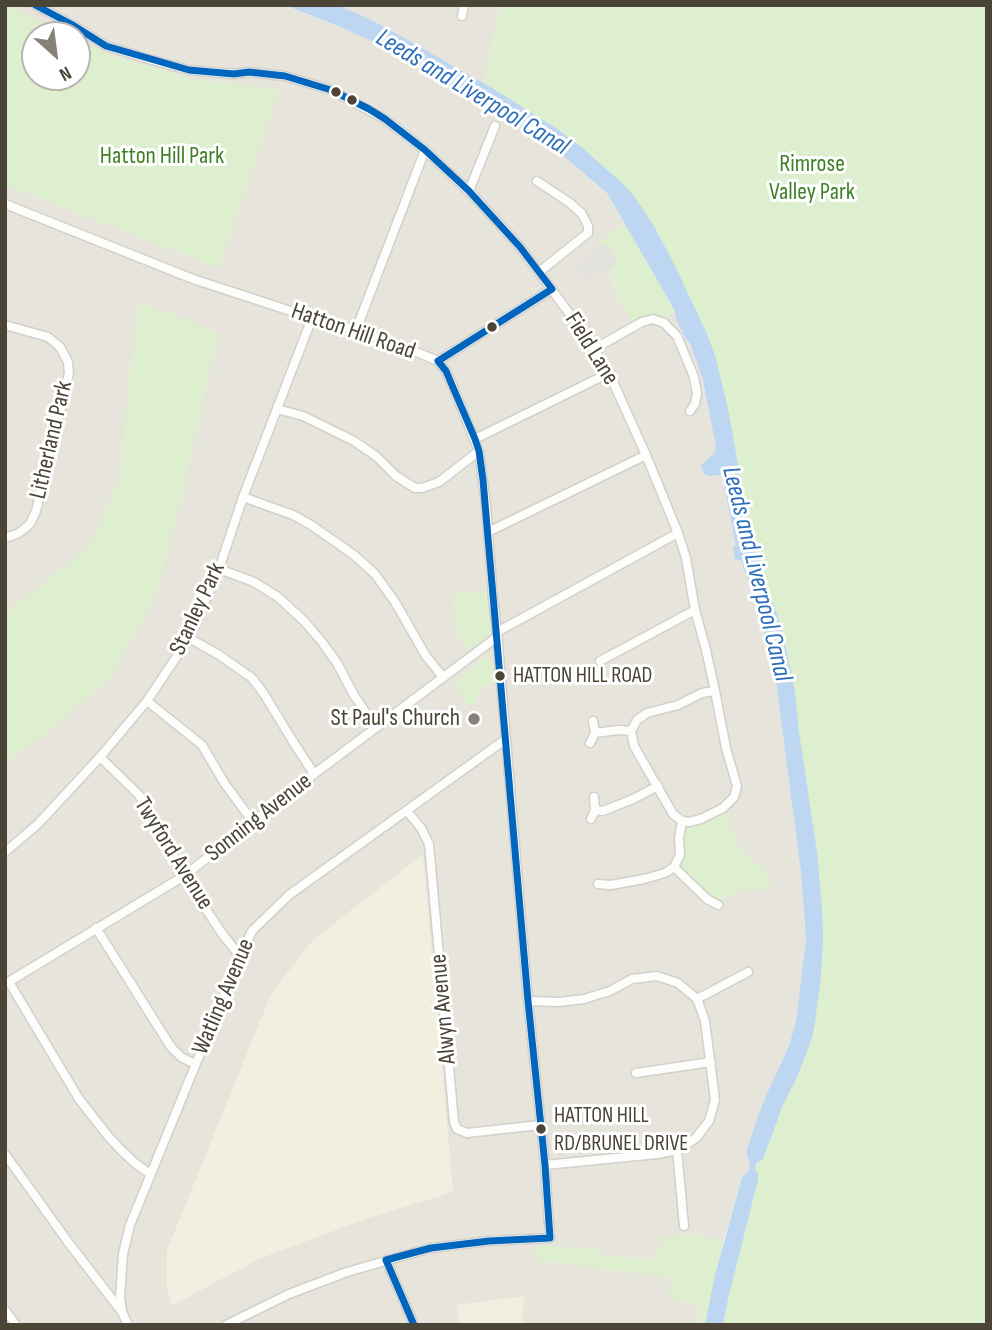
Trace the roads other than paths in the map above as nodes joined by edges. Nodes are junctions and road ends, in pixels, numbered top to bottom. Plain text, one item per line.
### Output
1 (464, 5) edge
2 (40, 6) edge
3 (462, 16) dead end
4 (495, 126) dead end
5 (425, 150) junction
6 (537, 181) dead end
7 (469, 191) junction
8 (5, 204) edge
9 (539, 272) junction
10 (552, 289) junction
11 (312, 318) junction
12 (5, 324) edge
13 (356, 330) junction
14 (594, 349) junction
15 (438, 361) junction
16 (609, 373) junction
17 (277, 409) junction
18 (690, 411) dead end
19 (475, 439) junction
20 (479, 452) junction
21 (646, 455) junction
22 (243, 497) junction
23 (488, 532) junction
24 (678, 533) junction
25 (5, 538) edge
26 (219, 569) junction
27 (695, 610) junction
28 (497, 635) junction
29 (189, 638) junction
30 (600, 661) dead end
31 (443, 677) junction
32 (715, 691) junction
33 (147, 701) junction
34 (593, 721) dead end
35 (376, 728) junction
36 (631, 731) junction
37 (595, 733) junction
38 (506, 739) junction
39 (590, 743) dead end
40 (100, 757) junction
41 (314, 774) junction
42 (658, 786) junction
43 (594, 797) dead end
44 (595, 810) junction
45 (407, 811) junction
46 (591, 819) dead end
47 (682, 821) junction
48 (253, 822) junction
49 (5, 852) edge
50 (674, 867) junction
51 (184, 876) junction
52 (598, 884) dead end
53 (718, 905) dead end
54 (96, 928) junction
55 (240, 956) junction
56 (748, 972) dead end
57 (7, 983) edge
58 (697, 999) junction
59 (528, 1001) junction
60 (711, 1062) junction
61 (195, 1064) junction
62 (636, 1073) dead end
63 (540, 1125) junction
64 (677, 1150) junction
65 (5, 1154) edge
66 (545, 1165) junction
67 (150, 1174) junction
68 (684, 1226) dead end
69 (386, 1260) junction
70 (5, 1310) edge
71 (122, 1312) junction
72 (16, 1325) edge
73 (128, 1325) edge
74 (226, 1325) edge
75 (414, 1325) edge

1 - 3 street
2 - 5 street, Field Lane
4 - 7 street
5 - 7 street, Field Lane
5 - 13 street
6 - 9 street
7 - 9 street, Field Lane
8 - 11 street, Hatton Hill Road
9 - 10 street, Field Lane
10 - 14 street, Field Lane
10 - 15 street
11 - 13 street, Hatton Hill Road
11 - 17 street, Stanley Park
12 - 25 street, Litherland Park
13 - 15 street, Hatton Hill Road
14 - 16 street, Field Lane
14 - 18 street
15 - 19 street, Hatton Hill Road
16 - 19 street
16 - 21 street, Field Lane
17 - 20 street
17 - 22 street, Stanley Park
19 - 20 street, Hatton Hill Road
20 - 23 street, Hatton Hill Road
21 - 23 street
21 - 24 street, Field Lane
22 - 26 street, Stanley Park
22 - 31 street
23 - 28 street, Hatton Hill Road
24 - 27 street, Field Lane
24 - 28 street, Sonning Avenue
26 - 29 street, Stanley Park
26 - 35 street
27 - 30 street
27 - 32 street, Field Lane
28 - 31 street, Sonning Avenue
28 - 38 street, Hatton Hill Road
29 - 33 street, Stanley Park
29 - 41 street
31 - 35 street, Sonning Avenue
32 - 36 street
32 - 47 street, Field Lane
33 - 40 street, Stanley Park
33 - 48 street
34 - 37 street
35 - 41 street, Sonning Avenue
36 - 37 street
36 - 42 street
37 - 39 street
38 - 45 street, Watling Avenue
38 - 59 street, Hatton Hill Road
40 - 49 street, Stanley Park
40 - 51 street, Twyford Avenue
41 - 48 street, Sonning Avenue
42 - 44 street
42 - 47 street
43 - 44 street
44 - 46 street
45 - 55 street, Watling Avenue
45 - 63 street, Alwyn Avenue
47 - 50 street
48 - 51 street, Sonning Avenue
50 - 52 street
50 - 53 street
51 - 54 street, Sonning Avenue
51 - 55 street, Twyford Avenue
54 - 57 street, Sonning Avenue
54 - 61 street
55 - 61 street, Watling Avenue
56 - 58 street
57 - 67 street
58 - 59 street
58 - 60 street
59 - 63 street, Hatton Hill Road
60 - 62 street
60 - 64 street
61 - 67 street, Watling Avenue
63 - 66 street, Hatton Hill Road
64 - 66 street
64 - 68 street
65 - 71 street
66 - 69 street, Hatton Hill Road
67 - 71 street, Watling Avenue
69 - 74 street
69 - 75 street
70 - 72 street
71 - 73 street, Watling Avenue

